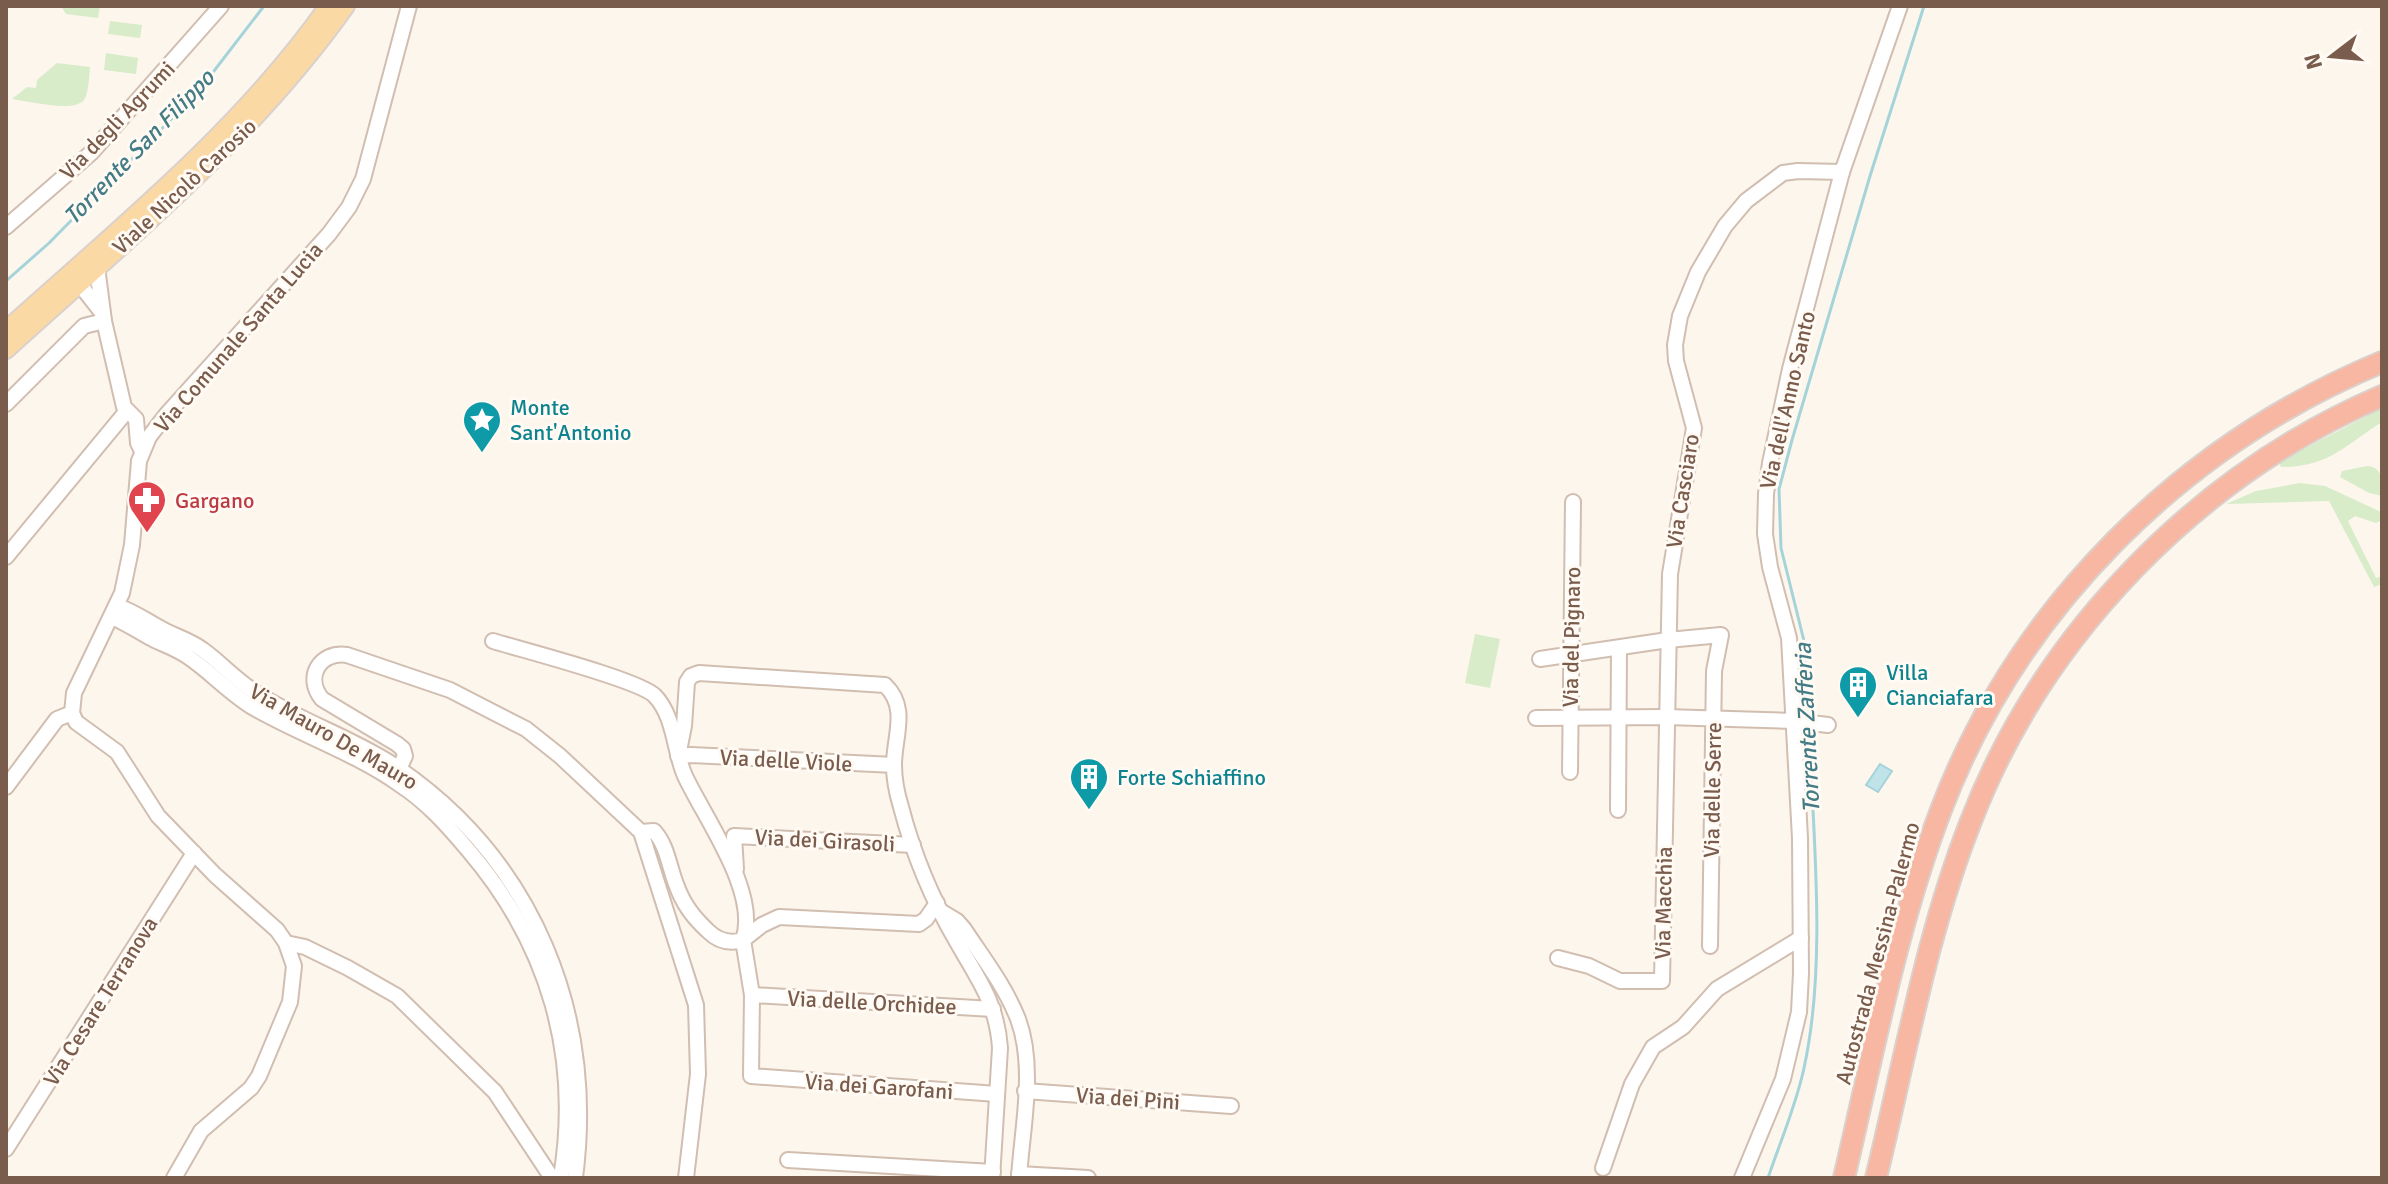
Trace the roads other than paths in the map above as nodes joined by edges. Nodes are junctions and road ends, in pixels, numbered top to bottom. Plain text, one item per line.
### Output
1 (221, 6) edge
2 (328, 6) edge
3 (346, 6) edge
4 (409, 6) edge
5 (1900, 6) edge
6 (1842, 172) junction
7 (6, 227) edge
8 (97, 267) junction
9 (74, 278) junction
10 (104, 317) junction
11 (6, 330) edge
12 (6, 350) edge
13 (2382, 362) edge
14 (2382, 396) edge
15 (6, 404) edge
16 (126, 412) junction
17 (142, 451) junction
18 (1573, 502) dead end
19 (6, 557) edge
20 (114, 611) junction
21 (1668, 640) junction
22 (493, 641) dead end
23 (1619, 649) junction
24 (1570, 655) junction
25 (1540, 659) dead end
26 (72, 713) junction
27 (1666, 717) junction
28 (1536, 718) dead end
29 (1570, 718) junction
30 (1618, 718) junction
31 (1713, 719) junction
32 (1796, 721) junction
33 (1823, 724) dead end
34 (678, 756) junction
35 (894, 765) junction
36 (399, 769) junction
37 (1570, 772) dead end
38 (6, 787) edge
39 (1618, 810) dead end
40 (641, 832) junction
41 (913, 845) junction
42 (194, 853) junction
43 (737, 881) junction
44 (939, 907) junction
45 (1801, 938) junction
46 (743, 940) junction
47 (286, 943) junction
48 (1710, 946) dead end
49 (1558, 958) dead end
50 (752, 995) junction
51 (993, 1009) junction
52 (1025, 1091) junction
53 (997, 1094) junction
54 (1231, 1106) dead end
55 (6, 1149) edge
56 (788, 1160) dead end
57 (1603, 1168) dead end
58 (992, 1175) edge
59 (1019, 1176) edge
60 (174, 1178) edge
61 (552, 1178) edge
62 (561, 1178) edge
63 (575, 1178) edge
64 (686, 1178) edge
65 (1088, 1178) edge
66 (1742, 1178) edge
67 (1844, 1178) edge
68 (1876, 1178) edge

1 - 7 street, Via degli Agrumi
2 - 9 main road, Viale Nicolò Carosio
3 - 8 main road, Viale Nicolò Carosio
4 - 17 street, Via Comunale Santa Lucia
5 - 6 street, Via dell'Anno Santo
6 - 21 street, Via Casciaro
6 - 32 street, Via dell'Anno Santo
8 - 9 main road, Viale Nicolò Carosio
8 - 10 street
9 - 10 street
9 - 11 main road, Viale Nicolò Carosio
9 - 12 main road, Viale Nicolò Carosio
10 - 15 street
10 - 16 street
13 - 67 highway, Autostrada Messina-Palermo
14 - 68 highway
16 - 17 street
16 - 19 street
17 - 20 street, Via Comunale Santa Lucia
18 - 24 street, Via del Pignaro
20 - 26 street, Via Comunale Santa Lucia
20 - 36 street, Via Mauro De Mauro
20 - 62 street, Via Mauro De Mauro
21 - 23 street
21 - 27 street, Via Casciaro
21 - 31 street, Via delle Serre
22 - 34 street
23 - 24 street
23 - 30 street
24 - 25 street
24 - 29 street, Via del Pignaro
26 - 38 street
26 - 42 street
27 - 30 street
27 - 31 street
27 - 49 street, Via Macchia
28 - 29 street
29 - 30 street
29 - 37 street, Via del Pignaro
30 - 39 street
31 - 32 street
31 - 48 street, Via delle Serre
32 - 33 street
32 - 45 street, Via dell'Anno Santo
34 - 35 street, Via delle Viole
34 - 35 street
34 - 43 street
35 - 41 street
36 - 40 street
36 - 63 street, Via Mauro De Mauro
40 - 46 street
40 - 64 street
41 - 43 street, Via dei Girasoli
41 - 44 street
42 - 47 street
42 - 55 street, Via Cesare Terranova
43 - 46 street
44 - 46 street
44 - 51 street
44 - 52 street
45 - 57 street
45 - 66 street, Via dell'Anno Santo
46 - 50 street
47 - 60 street
47 - 61 street
50 - 51 street, Via delle Orchidee
50 - 53 street, Via dei Garofani
51 - 53 street
52 - 54 street, Via dei Pini
52 - 59 street
53 - 58 street
56 - 58 street
59 - 65 street

